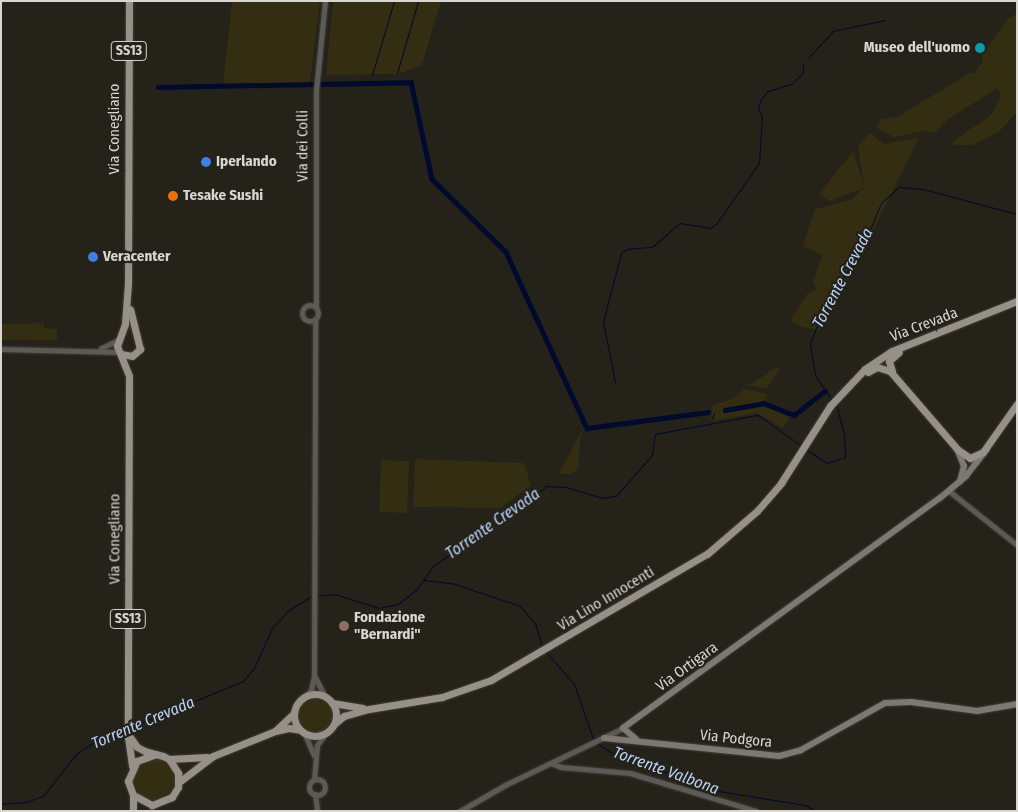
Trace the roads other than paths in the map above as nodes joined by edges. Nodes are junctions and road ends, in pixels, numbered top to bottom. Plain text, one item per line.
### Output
1 (129, 1) edge
2 (324, 1) edge
3 (128, 287) junction
4 (314, 292) junction
5 (1017, 301) edge
6 (307, 305) junction
7 (316, 307) junction
8 (315, 319) junction
9 (307, 320) junction
10 (119, 338) junction
11 (137, 338) junction
12 (314, 338) junction
13 (917, 342) junction
14 (1, 349) edge
15 (96, 350) junction
16 (120, 353) junction
17 (135, 355) junction
18 (128, 376) junction
19 (896, 376) junction
20 (846, 389) junction
21 (1017, 404) edge
22 (810, 437) joint
23 (990, 443) junction
24 (958, 449) junction
25 (954, 486) junction
26 (1017, 545) edge
27 (314, 676) junction
28 (305, 697) junction
29 (325, 697) junction
30 (331, 702) junction
31 (1017, 704) edge
32 (368, 709) junction
33 (294, 713) junction
34 (334, 724) junction
35 (622, 729) junction
36 (275, 731) junction
37 (128, 732) junction
38 (302, 732) junction
39 (326, 733) junction
40 (624, 738) junction
41 (602, 739) junction
42 (636, 739) junction
43 (156, 754) junction
44 (212, 756) junction
45 (315, 758) junction
46 (170, 760) junction
47 (551, 763) junction
48 (132, 766) junction
49 (317, 780) junction
50 (179, 782) junction
51 (317, 794) junction
52 (133, 795) junction
53 (152, 805) junction
54 (133, 811) edge
55 (144, 811) edge
56 (317, 811) edge
57 (460, 811) edge
58 (756, 811) edge

1 - 3 main road, Via Conegliano / SS13
2 - 4 street, Via dei Colli
3 - 10 main road, Via Conegliano / SS13
3 - 11 main road, Via Conegliano / SS13
4 - 6 street, Via dei Colli
4 - 7 street, Via dei Colli
5 - 13 main road, Via Crevada
6 - 7 street
6 - 9 street, Via dei Colli
7 - 8 street, Via dei Colli
8 - 9 street
8 - 12 street, Via dei Colli
9 - 12 street, Via dei Colli
10 - 11 main road
10 - 15 street
10 - 16 main road
11 - 17 main road
12 - 27 street, Via dei Colli
13 - 19 main road
13 - 20 main road, Via Crevada
14 - 15 street
15 - 16 street
16 - 17 main road
16 - 18 main road, Via Conegliano / SS13
17 - 18 main road, Via Conegliano / SS13
18 - 37 main road, Via Conegliano / SS13
19 - 20 main road, Via Crevada
19 - 24 main road, Via Crevada
20 - 22 main road, Via Crevada
21 - 23 main road
22 - 32 main road, Via Lino Innocenti
23 - 24 main road
23 - 25 main road
24 - 25 main road
25 - 26 street
25 - 35 main road, Via Ortigara
27 - 28 street
27 - 29 street
28 - 29 main road
28 - 33 main road
29 - 30 main road
30 - 32 main road, Via Lino Innocenti
30 - 34 main road
31 - 42 main road, Via Podgora
32 - 34 main road, Via Lino Innocenti
33 - 36 main road
33 - 38 main road
34 - 39 main road
35 - 40 main road
35 - 41 street, Via Ortigara
35 - 42 main road
36 - 38 main road
36 - 44 main road
37 - 43 main road
37 - 48 main road, SS13
38 - 39 main road
38 - 45 street
39 - 45 street
40 - 41 main road, Via Podgora
40 - 42 main road, Via Podgora
41 - 47 street, Via Ortigara
43 - 46 main road
43 - 48 main road
44 - 46 main road
44 - 50 main road
45 - 49 street
46 - 50 main road
47 - 57 street, Via Ortigara
47 - 58 street
48 - 52 main road, SS13
49 - 51 street
49 - 51 street
50 - 53 main road
51 - 56 street
52 - 53 main road
52 - 54 main road, SS13
53 - 55 main road

